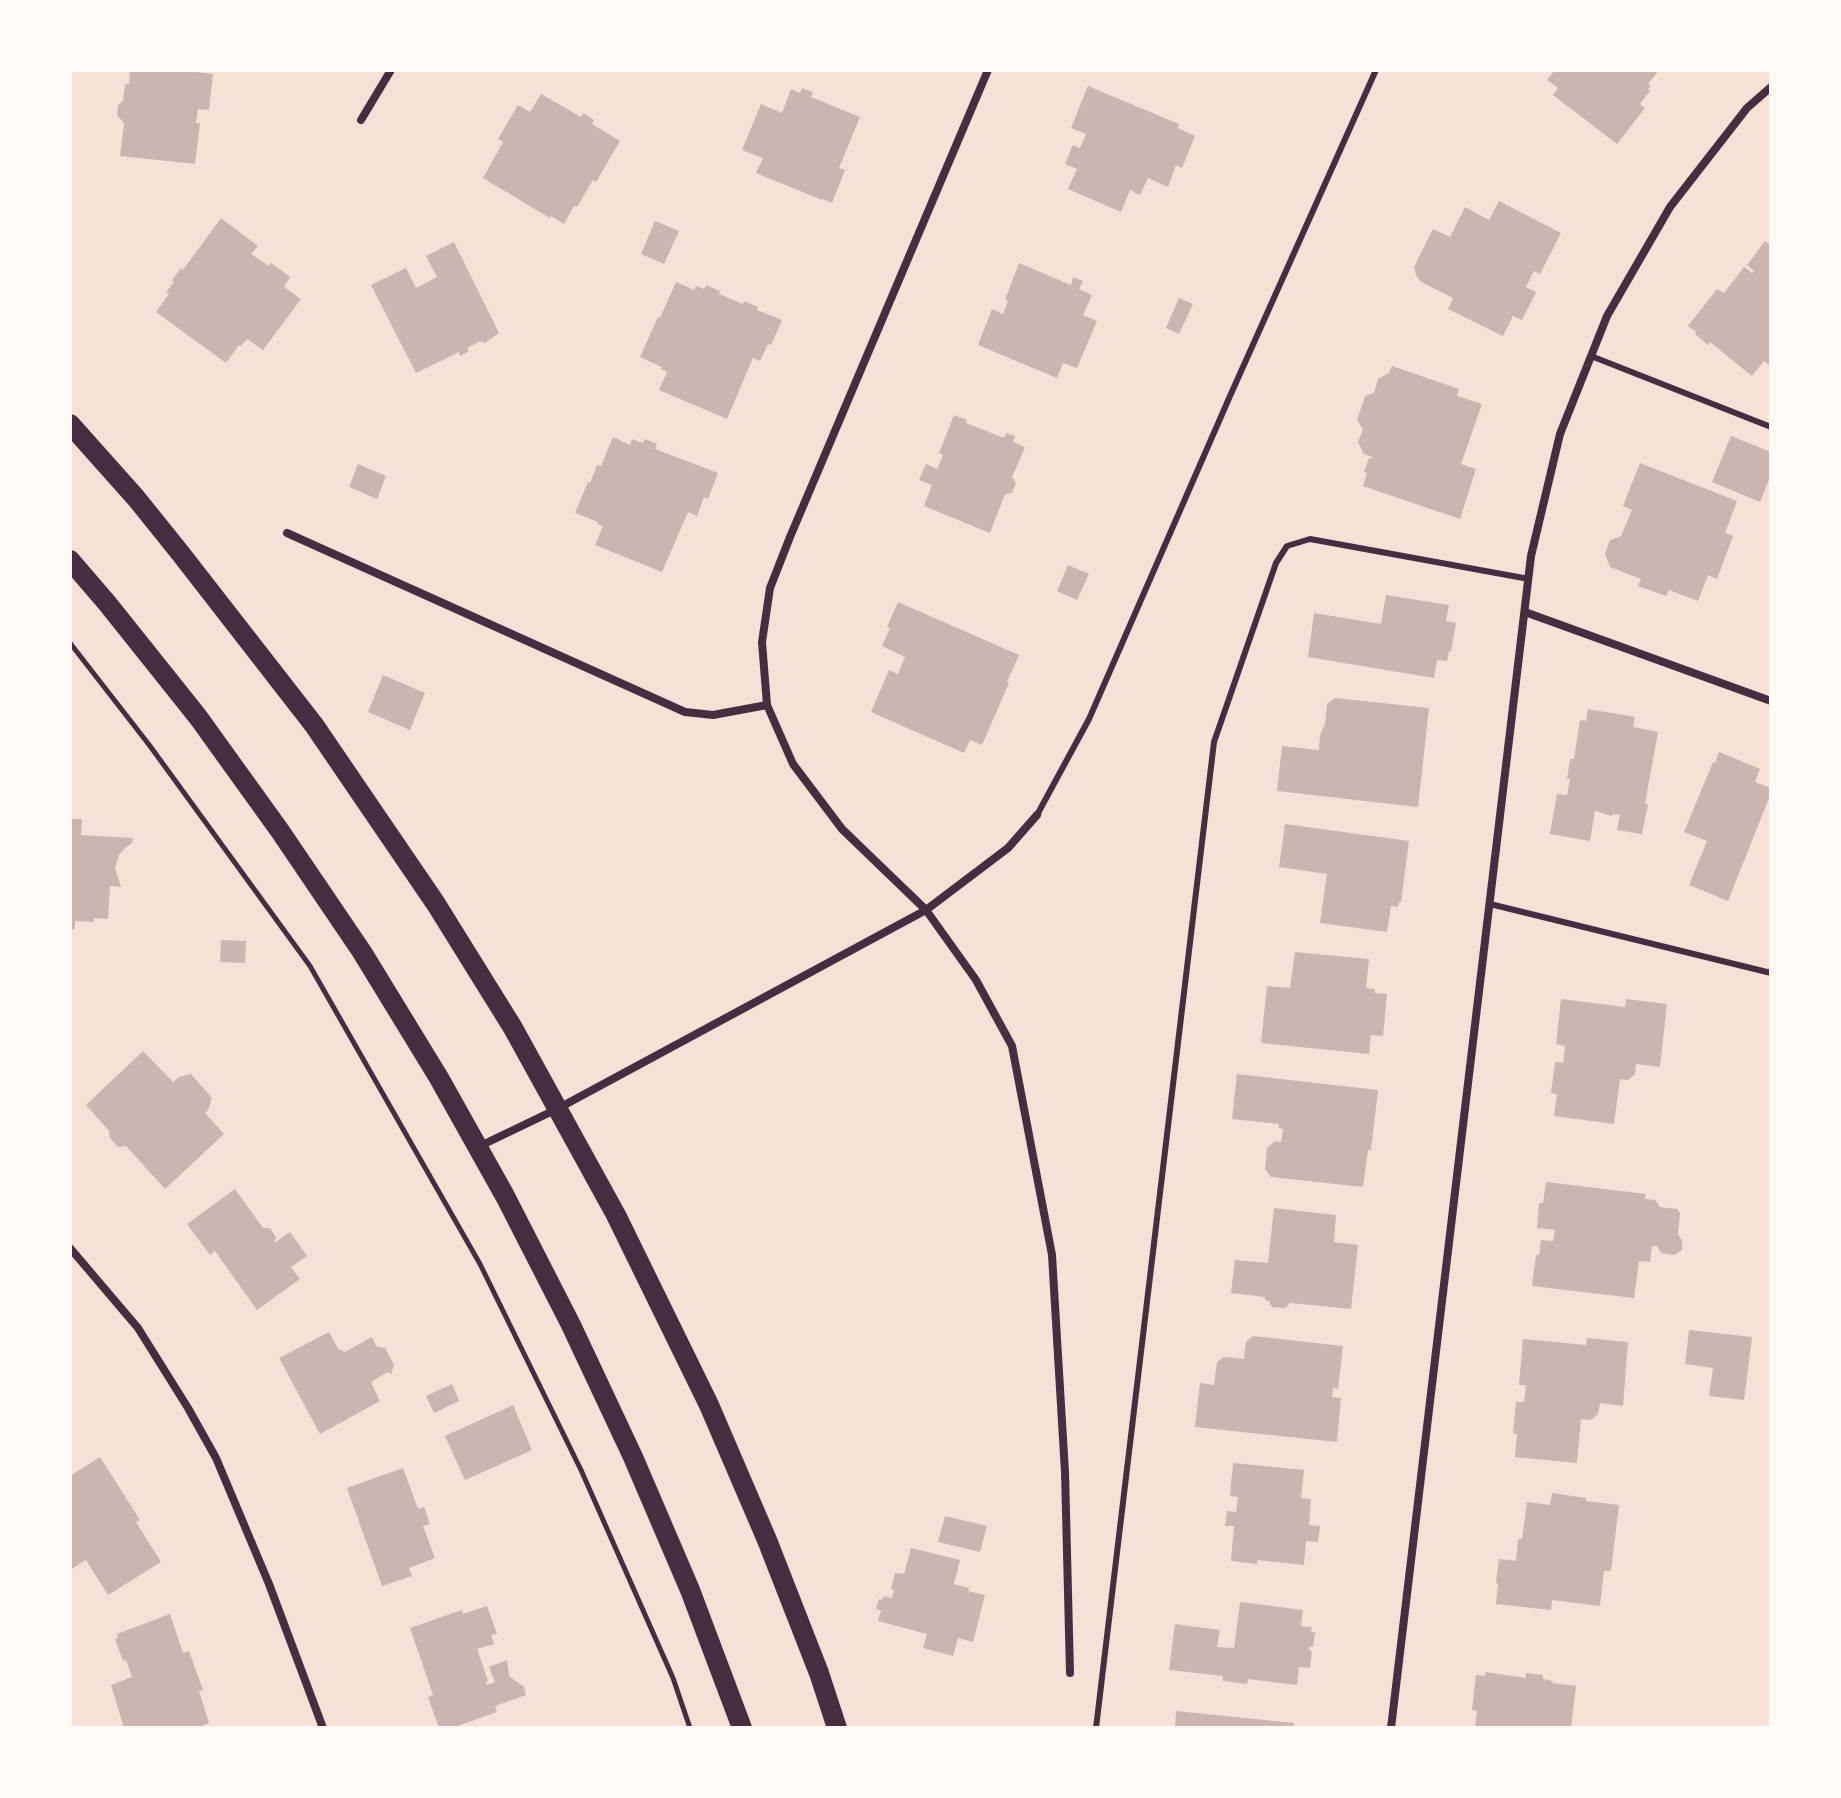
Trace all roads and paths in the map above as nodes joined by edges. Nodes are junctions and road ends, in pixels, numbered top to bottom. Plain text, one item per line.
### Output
1 (391, 70) edge
2 (988, 70) edge
3 (1376, 70) edge
4 (1771, 87) edge
5 (361, 120) dead end
6 (1591, 356) junction
7 (70, 424) edge
8 (1771, 427) edge
9 (287, 533) dead end
10 (70, 560) edge
11 (1529, 579) junction
12 (1525, 612) junction
13 (70, 643) edge
14 (1771, 701) edge
15 (767, 705) junction
16 (1037, 815) joint
17 (1490, 904) junction
18 (926, 910) junction
19 (1771, 973) edge
20 (557, 1109) junction
21 (478, 1148) junction
22 (70, 1248) edge
23 (1070, 1673) dead end
24 (323, 1728) edge
25 (690, 1728) edge
26 (742, 1728) edge
27 (837, 1728) edge
28 (1096, 1728) edge
29 (1391, 1728) edge

1 - 5 street
2 - 15 street
3 - 16 lane
4 - 6 street
6 - 8 lane
6 - 11 street
7 - 20 main road
9 - 15 street
10 - 21 main road
11 - 12 street
11 - 28 lane
12 - 14 street
12 - 17 street
13 - 25 path
15 - 18 street
16 - 18 street
17 - 19 lane
17 - 29 street
18 - 20 street
18 - 23 street
20 - 21 street
20 - 27 main road
21 - 26 main road
22 - 24 street

